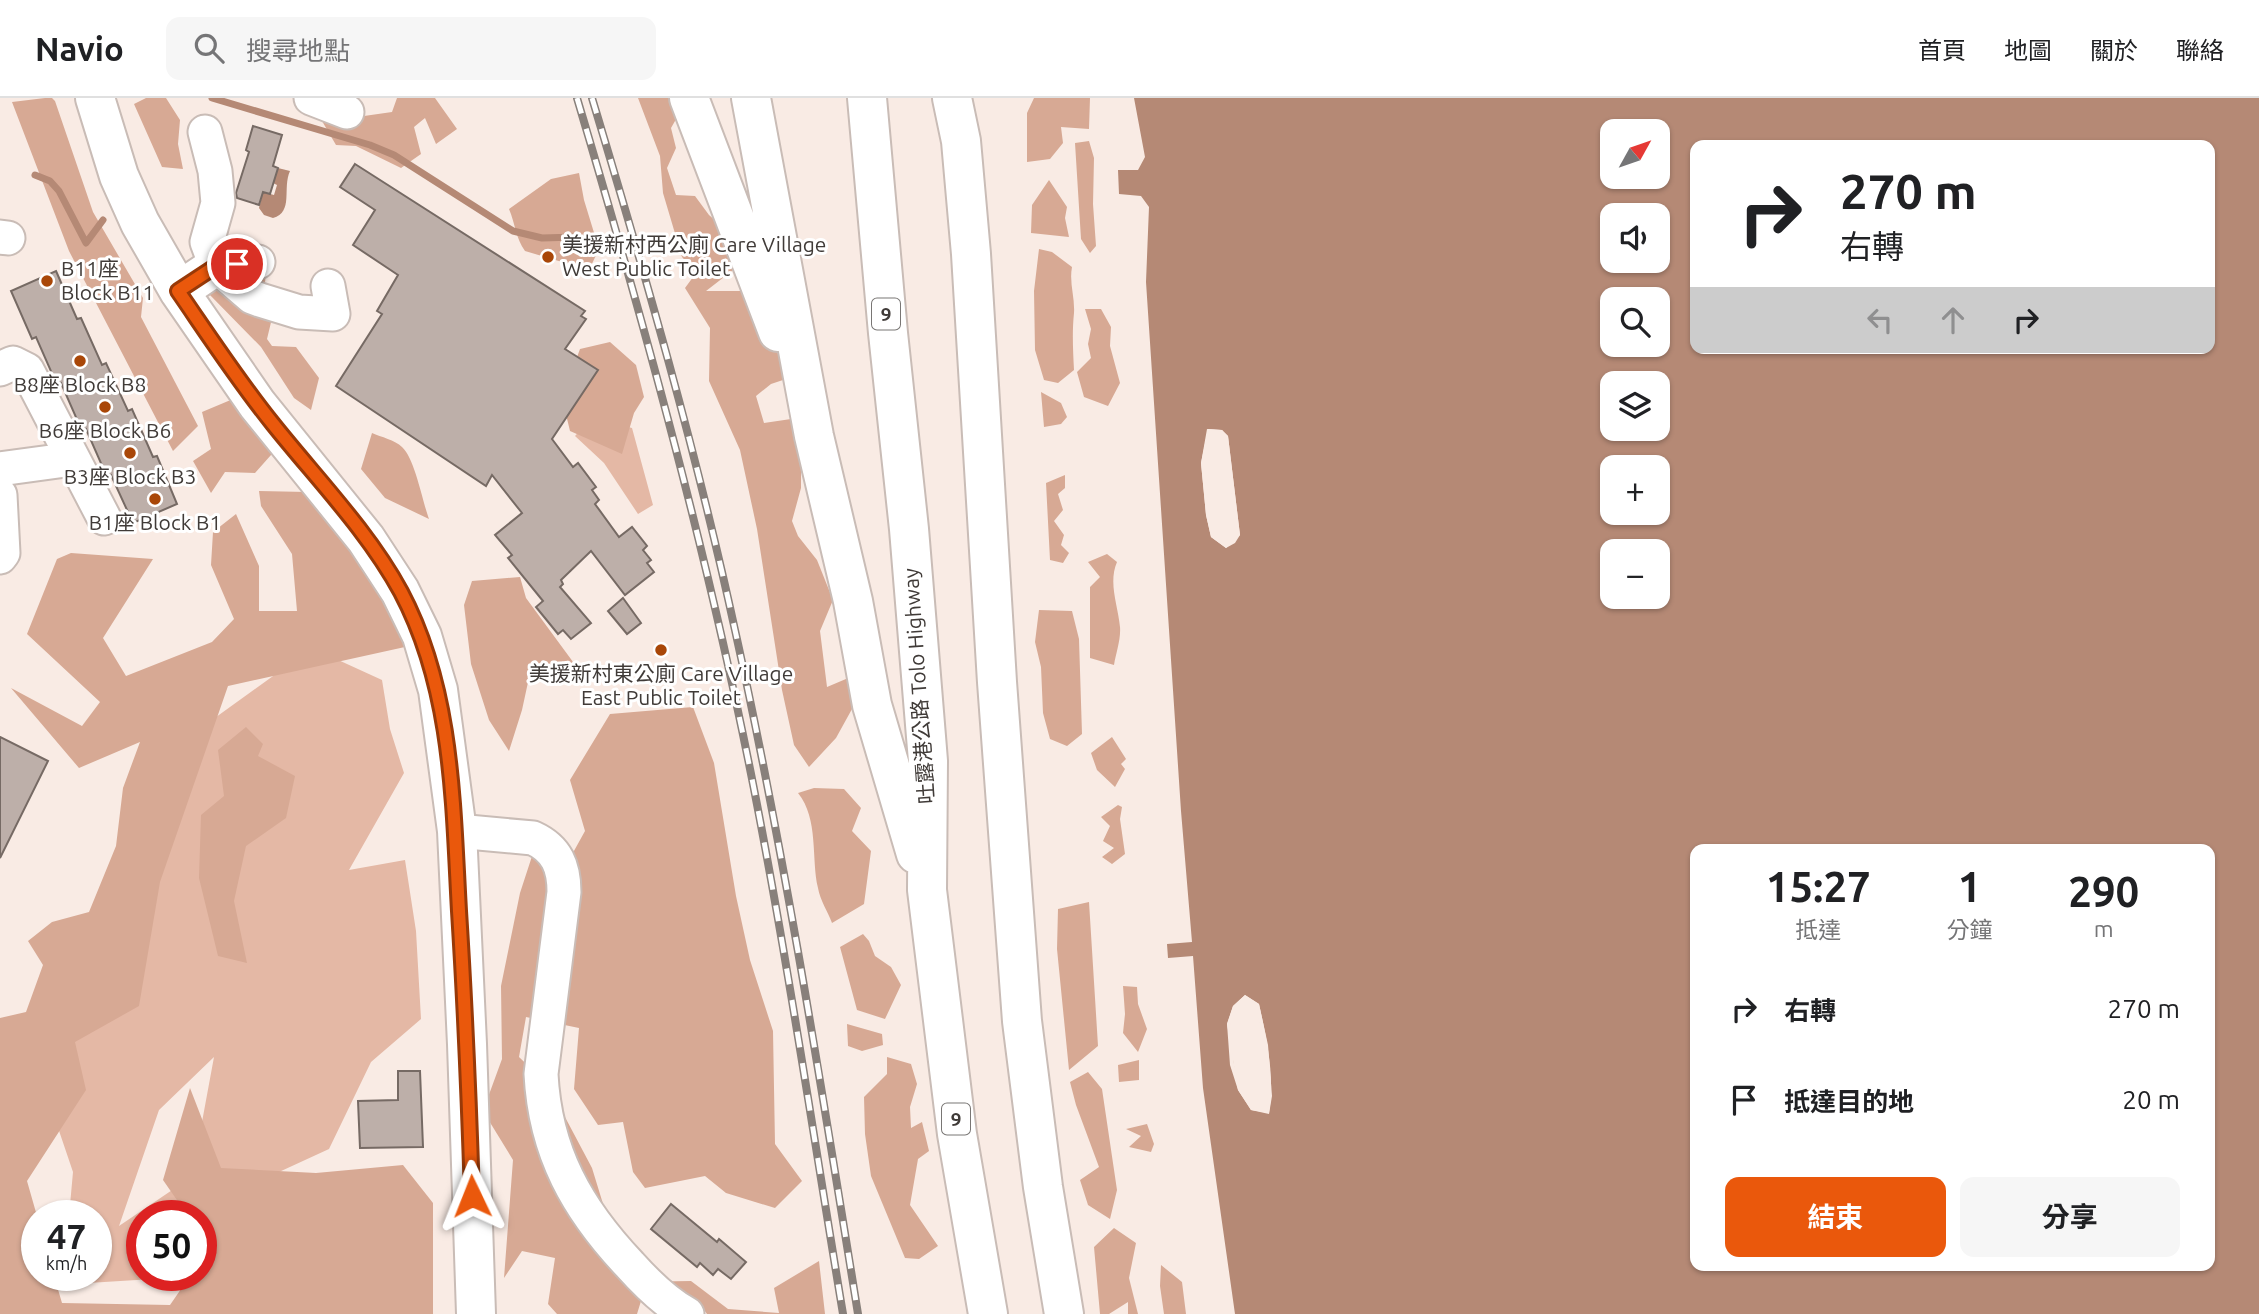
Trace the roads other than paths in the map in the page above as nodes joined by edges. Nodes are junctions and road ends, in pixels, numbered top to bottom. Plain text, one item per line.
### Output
1 (94, 98) edge
2 (311, 98) edge
3 (689, 98) edge
4 (751, 98) edge
5 (867, 98) edge
6 (952, 98) edge
7 (973, 98) edge
8 (347, 112) dead end
9 (205, 132) dead end
10 (961, 141) junction
11 (258, 262) dead end
12 (216, 266) junction
13 (328, 286) dead end
14 (178, 291) junction
15 (0, 369) edge
16 (814, 436) junction
17 (73, 459) junction
18 (0, 468) edge
19 (0, 495) edge
20 (104, 518) dead end
21 (0, 557) edge
22 (457, 831) junction
23 (927, 890) junction
24 (481, 1312) edge
25 (687, 1314) edge
26 (988, 1314) edge
27 (1064, 1314) edge

1 - 14 main road
2 - 8 lane
3 - 16 main road
4 - 16 main road
5 - 23 main road, 吐露港公路 Tolo Highway / 9
6 - 10 main road
7 - 10 main road
9 - 12 lane
10 - 27 main road
11 - 12 lane
12 - 13 lane
12 - 14 main road
14 - 22 main road
15 - 17 lane
16 - 23 main road
17 - 18 lane
17 - 20 lane
19 - 21 lane
22 - 24 main road
22 - 25 lane
23 - 26 main road, 吐露港公路 Tolo Highway / 9

